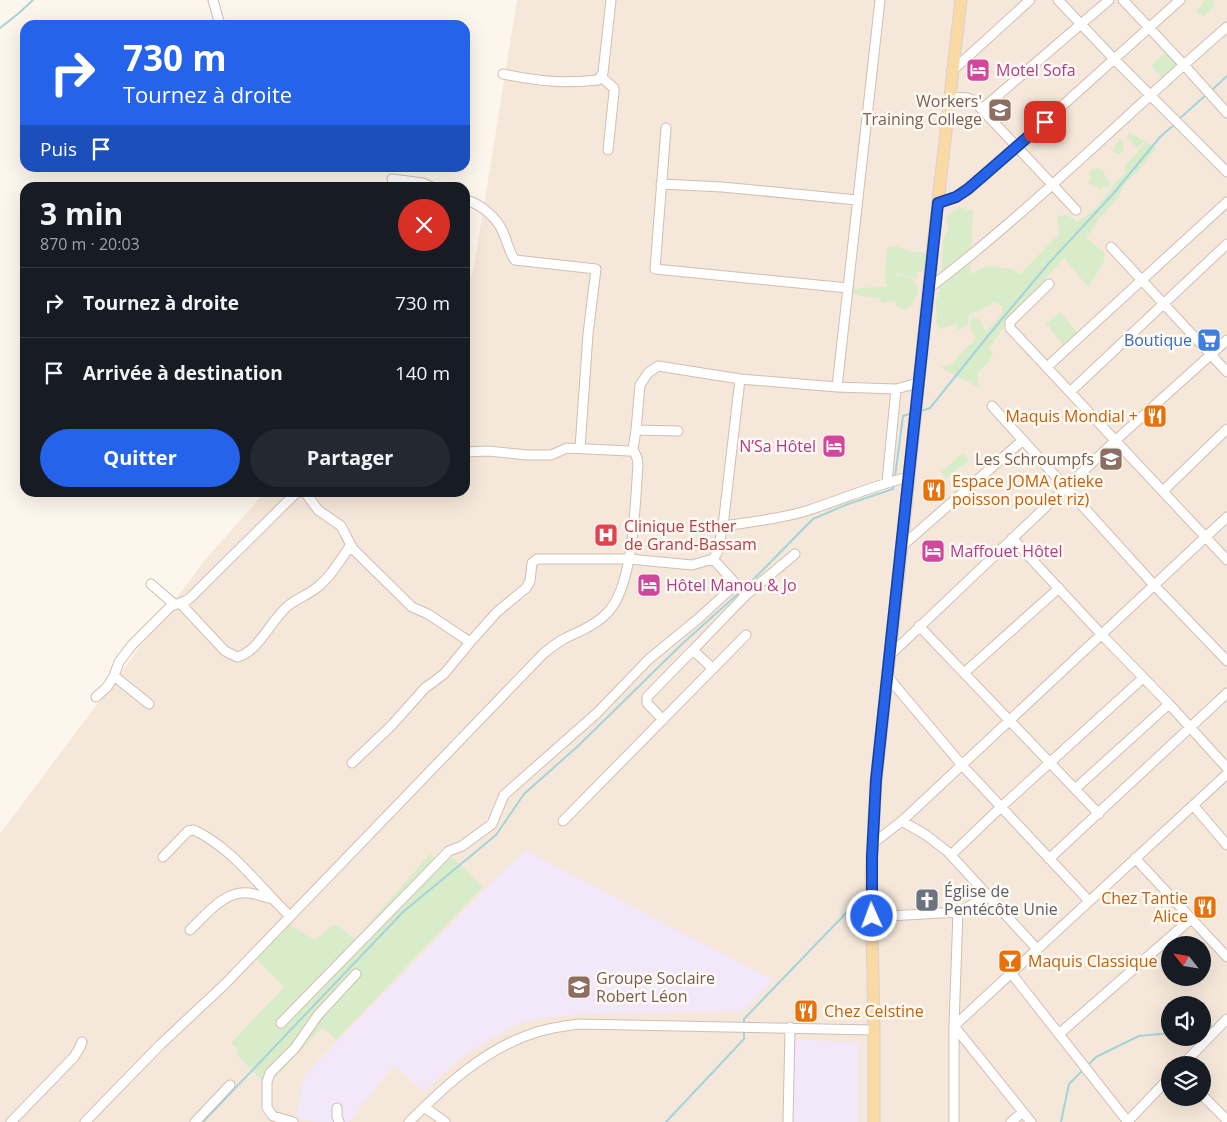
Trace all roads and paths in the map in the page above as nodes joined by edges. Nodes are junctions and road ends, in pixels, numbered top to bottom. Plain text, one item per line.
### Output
1 (213, 0) edge
2 (611, 0) edge
3 (880, 0) edge
4 (961, 0) edge
5 (1030, 0) edge
6 (1058, 0) edge
7 (1109, 0) edge
8 (1123, 0) edge
9 (1180, 0) edge
10 (219, 20) edge
11 (1081, 24) junction
12 (1150, 28) junction
13 (1226, 30) edge
14 (1115, 60) junction
15 (1184, 64) junction
16 (952, 71) junction
17 (504, 74) dead end
18 (601, 77) junction
19 (1150, 94) junction
20 (950, 97) junction
21 (982, 109) junction
22 (1227, 113) edge
23 (666, 128) dead end
24 (1017, 147) junction
25 (608, 150) dead end
26 (1227, 172) edge
27 (392, 179) dead end
28 (415, 182) edge
29 (661, 184) junction
30 (1052, 184) junction
31 (857, 200) junction
32 (470, 202) edge
33 (1227, 202) edge
34 (938, 203) junction
35 (1076, 210) dead end
36 (1227, 244) edge
37 (1111, 247) dead end
38 (1141, 281) junction
39 (1049, 284) dead end
40 (848, 288) junction
41 (928, 289) junction
42 (1163, 303) junction
43 (1227, 340) edge
44 (1211, 355) junction
45 (1046, 367) junction
46 (1227, 372) edge
47 (740, 379) junction
48 (918, 383) junction
49 (837, 387) junction
50 (896, 389) junction
51 (1070, 392) junction
52 (992, 406) dead end
53 (1227, 429) edge
54 (636, 430) junction
55 (678, 431) dead end
56 (1024, 440) junction
57 (1116, 440) junction
58 (580, 448) junction
59 (633, 449) junction
60 (470, 452) edge
61 (909, 477) junction
62 (886, 482) junction
63 (1066, 488) junction
64 (1163, 491) junction
65 (292, 497) edge
66 (308, 497) edge
67 (1227, 517) edge
68 (723, 526) junction
69 (1205, 537) junction
70 (1012, 538) junction
71 (350, 546) junction
72 (902, 546) junction
73 (795, 554) dead end
74 (629, 559) junction
75 (713, 559) junction
76 (1227, 560) edge
77 (151, 584) dead end
78 (734, 584) junction
79 (1154, 586) junction
80 (1060, 588) junction
81 (746, 595) junction
82 (177, 604) junction
83 (919, 626) junction
84 (1101, 634) junction
85 (746, 636) dead end
86 (470, 642) junction
87 (693, 650) junction
88 (890, 655) junction
89 (1227, 661) edge
90 (714, 669) junction
91 (964, 673) junction
92 (114, 676) junction
93 (887, 676) junction
94 (1143, 678) junction
95 (1227, 693) edge
96 (96, 697) dead end
97 (149, 704) dead end
98 (1169, 704) junction
99 (663, 720) junction
100 (1008, 721) junction
101 (1191, 728) junction
102 (352, 763) dead end
103 (961, 764) junction
104 (1050, 764) junction
105 (1227, 768) edge
106 (1227, 774) edge
107 (1074, 789) junction
108 (1193, 806) junction
109 (1001, 807) junction
110 (1099, 814) junction
111 (563, 821) dead end
112 (902, 821) junction
113 (872, 844) junction
114 (1227, 845) edge
115 (950, 855) junction
116 (163, 857) dead end
117 (1135, 858) junction
118 (1049, 859) junction
119 (988, 896) junction
120 (272, 899) junction
121 (1089, 901) junction
122 (958, 912) junction
123 (290, 916) junction
124 (872, 916) junction
125 (1191, 920) junction
126 (190, 930) dead end
127 (1038, 949) junction
128 (1227, 957) edge
129 (1011, 973) junction
130 (356, 974) dead end
131 (1227, 1019) edge
132 (281, 1023) dead end
133 (954, 1026) junction
134 (790, 1028) junction
135 (874, 1030) junction
136 (1059, 1034) junction
137 (82, 1042) dead end
138 (1191, 1056) edge
139 (230, 1085) dead end
140 (1161, 1087) edge
141 (1211, 1104) edge
142 (424, 1107) junction
143 (337, 1108) dead end
144 (1023, 1112) junction
145 (1227, 1120) edge
146 (11, 1122) edge
147 (85, 1122) edge
148 (195, 1122) edge
149 (293, 1122) edge
150 (338, 1122) edge
151 (409, 1122) edge
152 (445, 1122) edge
153 (788, 1122) edge
154 (874, 1122) edge
155 (954, 1122) edge
156 (1011, 1122) edge
157 (1031, 1122) edge
158 (1128, 1122) edge

1 - 10 street
2 - 18 street
3 - 31 street
4 - 16 main road
5 - 16 street
6 - 11 street
7 - 11 street
8 - 12 street
9 - 12 street
11 - 14 street
11 - 21 street
12 - 14 street
12 - 15 street
13 - 15 street
14 - 19 street
14 - 24 street
15 - 19 street
15 - 22 street
16 - 20 main road
17 - 18 street
18 - 25 street
19 - 26 street
19 - 30 street
20 - 21 street
20 - 34 main road
21 - 24 street
23 - 29 street
24 - 30 street
24 - 34 street
27 - 28 street
29 - 31 street
29 - 40 street
30 - 35 street
30 - 41 street
31 - 40 street
32 - 58 street
33 - 38 street
34 - 41 main road
36 - 42 street
37 - 38 street
38 - 42 street
38 - 45 street
39 - 45 street
40 - 49 street
41 - 48 main road
42 - 44 street
42 - 51 street
43 - 44 street
44 - 46 street
44 - 57 street
45 - 51 street
47 - 49 street
47 - 54 street
47 - 68 street
48 - 50 street
48 - 61 main road
49 - 50 street
50 - 62 street
51 - 57 street
52 - 56 street
53 - 64 street
54 - 55 street
54 - 59 street
56 - 63 street
56 - 72 street
57 - 63 street
57 - 64 street
58 - 59 street
58 - 60 street
59 - 74 street
61 - 62 street
61 - 72 main road
62 - 68 street
63 - 70 street
63 - 79 street
64 - 69 street
65 - 82 street
66 - 71 street
67 - 69 street
68 - 75 street
69 - 76 street
69 - 79 street
70 - 80 street
70 - 83 street
71 - 82 street
71 - 86 street
72 - 88 main road
73 - 81 street
74 - 75 street
74 - 86 street
74 - 123 street
75 - 78 street
77 - 82 street
78 - 81 street
78 - 132 street
79 - 84 street
79 - 89 street
80 - 84 street
80 - 91 street
81 - 87 street
82 - 92 street
83 - 88 street
83 - 91 street
84 - 94 street
84 - 100 street
85 - 90 street
86 - 102 street
87 - 90 street
87 - 99 street
88 - 93 main road
90 - 99 street
91 - 100 street
92 - 96 street
92 - 97 street
93 - 103 street
93 - 113 main road
94 - 98 street
94 - 104 street
95 - 101 street
98 - 101 street
98 - 107 street
99 - 111 street
100 - 103 street
100 - 104 street
101 - 105 street
101 - 110 street
103 - 109 street
103 - 112 street
104 - 107 street
104 - 109 street
106 - 108 street
107 - 110 street
108 - 114 street
108 - 117 street
109 - 115 street
109 - 118 street
110 - 118 street
112 - 113 street
112 - 115 street
113 - 124 main road
115 - 119 street
116 - 120 street
117 - 121 street
117 - 125 street
118 - 121 street
119 - 122 street
119 - 127 street
120 - 123 street
120 - 126 street
121 - 127 street
122 - 124 street
122 - 133 street
123 - 147 street
124 - 135 main road
125 - 128 street
125 - 136 street
127 - 129 street
129 - 133 street
129 - 136 street
130 - 149 street
131 - 138 street
133 - 144 street
133 - 155 street
134 - 135 street
134 - 142 street
134 - 153 street
135 - 154 main road
136 - 158 street
137 - 146 street
139 - 148 street
140 - 158 street
141 - 145 street
142 - 151 street
142 - 152 street
143 - 150 street
144 - 156 street
144 - 157 street

